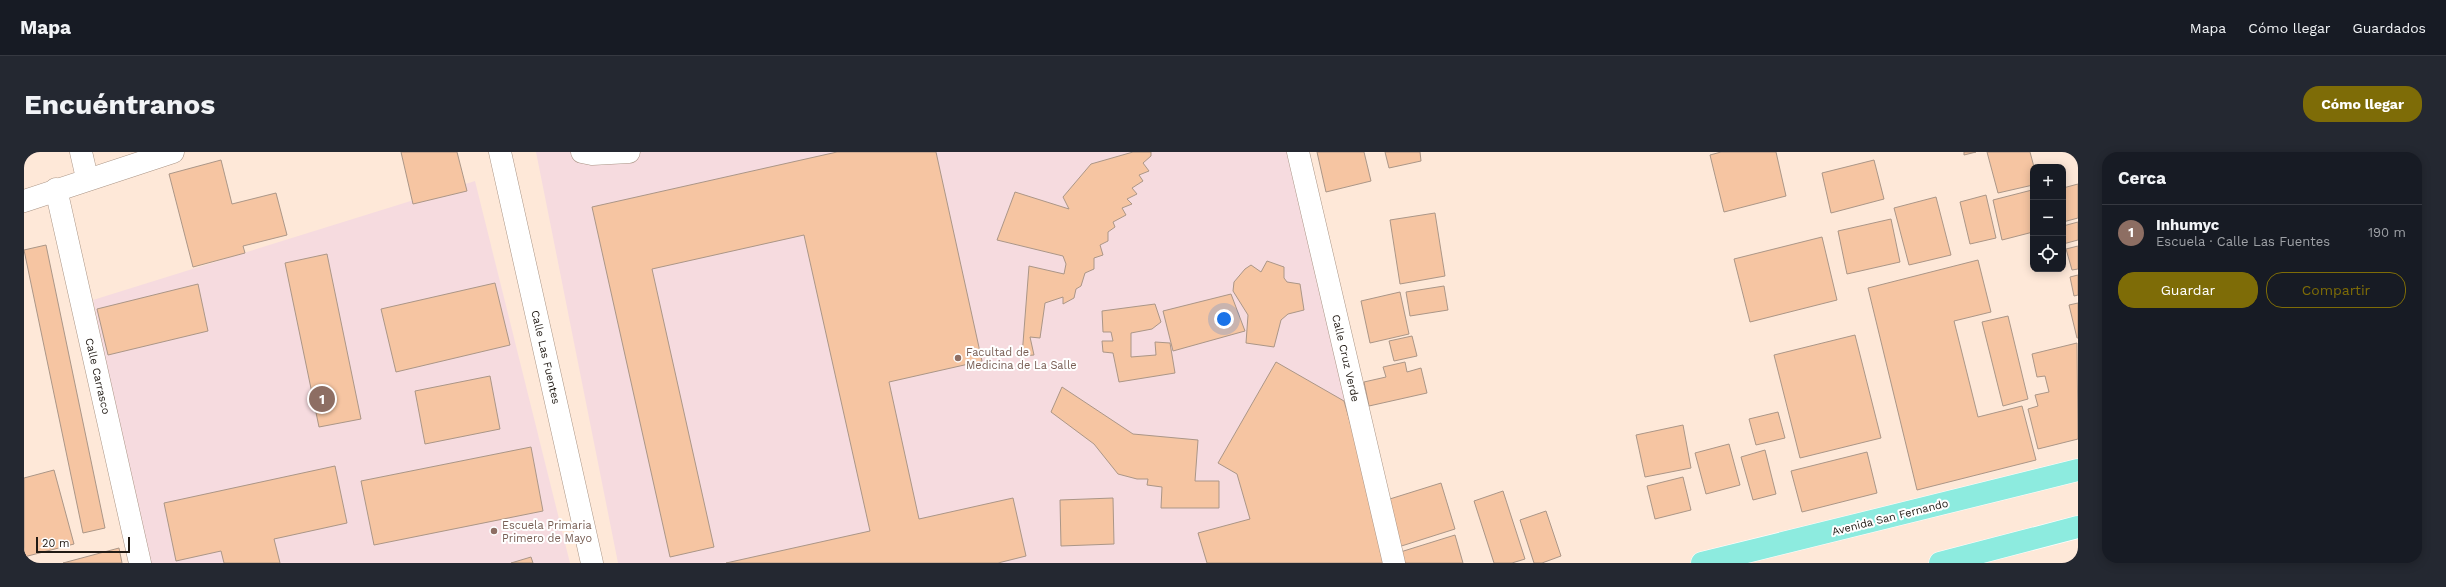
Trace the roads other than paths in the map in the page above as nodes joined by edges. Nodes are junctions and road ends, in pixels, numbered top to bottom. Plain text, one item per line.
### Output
1 (81, 152) edge
2 (173, 152) edge
3 (582, 152) edge
4 (629, 152) edge
5 (1298, 152) edge
6 (503, 153) edge
7 (88, 178) junction
8 (56, 189) junction
9 (24, 201) edge
10 (2078, 470) edge
11 (2078, 528) edge
12 (140, 563) edge
13 (592, 563) edge
14 (1394, 563) edge
15 (1702, 563) edge
16 (1940, 563) edge

1 - 7 street
2 - 7 street
3 - 4 street
5 - 14 street, Calle Cruz Verde
6 - 13 street, Calle Las Fuentes
7 - 8 street
8 - 9 street
8 - 12 street, Calle Carrasco
10 - 15 main road, Avenida San Fernando
11 - 16 main road

